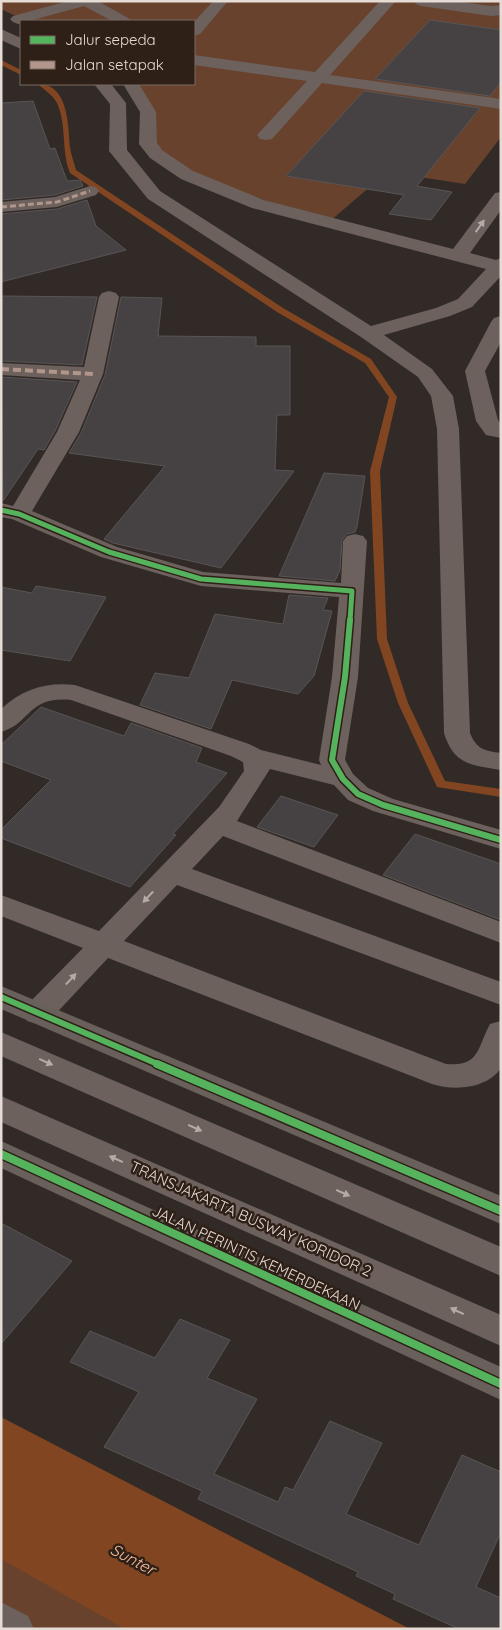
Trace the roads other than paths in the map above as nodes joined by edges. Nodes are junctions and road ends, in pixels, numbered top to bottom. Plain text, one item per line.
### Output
1 (87, 1) edge
2 (220, 1) edge
3 (389, 1) edge
4 (421, 1) edge
5 (501, 10) edge
6 (1, 12) edge
7 (20, 20) edge
8 (121, 20) edge
9 (195, 30) edge
10 (1, 34) edge
11 (20, 44) edge
12 (195, 60) edge
13 (319, 77) junction
14 (103, 85) edge
15 (132, 85) edge
16 (501, 104) edge
17 (266, 135) dead end
18 (90, 191) dead end
19 (501, 197) edge
20 (1, 207) edge
21 (458, 256) junction
22 (500, 265) edge
23 (108, 297) dead end
24 (499, 329) edge
25 (368, 333) junction
26 (1, 369) edge
27 (93, 374) junction
28 (501, 432) edge
29 (10, 512) edge
30 (355, 541) dead end
31 (352, 591) junction
32 (1, 724) edge
33 (252, 756) junction
34 (501, 762) edge
35 (343, 779) junction
36 (218, 824) junction
37 (501, 840) edge
38 (172, 872) junction
39 (1, 905) edge
40 (501, 933) edge
41 (104, 945) junction
42 (501, 994) edge
43 (1, 997) edge
44 (38, 1013) junction
45 (501, 1032) edge
46 (1, 1043) edge
47 (1, 1108) edge
48 (1, 1154) edge
49 (501, 1211) edge
50 (501, 1262) edge
51 (501, 1331) edge
52 (501, 1384) edge
53 (1, 1621) edge
54 (14, 1629) edge

1 - 7 street
1 - 8 street
2 - 9 street
3 - 13 street
4 - 5 street
6 - 7 street
10 - 11 street
12 - 13 street
13 - 16 street
13 - 17 street
14 - 25 street
15 - 21 street
18 - 20 street
21 -> 19 street
21 - 22 street
22 - 25 street
23 - 27 street
24 - 28 street
25 - 34 street
26 - 27 street
27 - 29 street
29 - 31 street
30 - 31 street
31 - 35 street
32 - 33 street
33 - 35 street
33 - 36 street
35 - 37 street
36 - 38 street
36 - 40 street
38 -> 41 street
38 - 42 street
39 - 41 street
44 -> 41 street
41 - 45 street
43 - 44 highway
44 - 49 highway
46 -> 50 street
51 -> 47 street, TRANSJAKARTA BUSWAY KORIDOR 2
48 - 52 highway, JALAN PERINTIS KEMERDEKAAN
53 - 54 street

